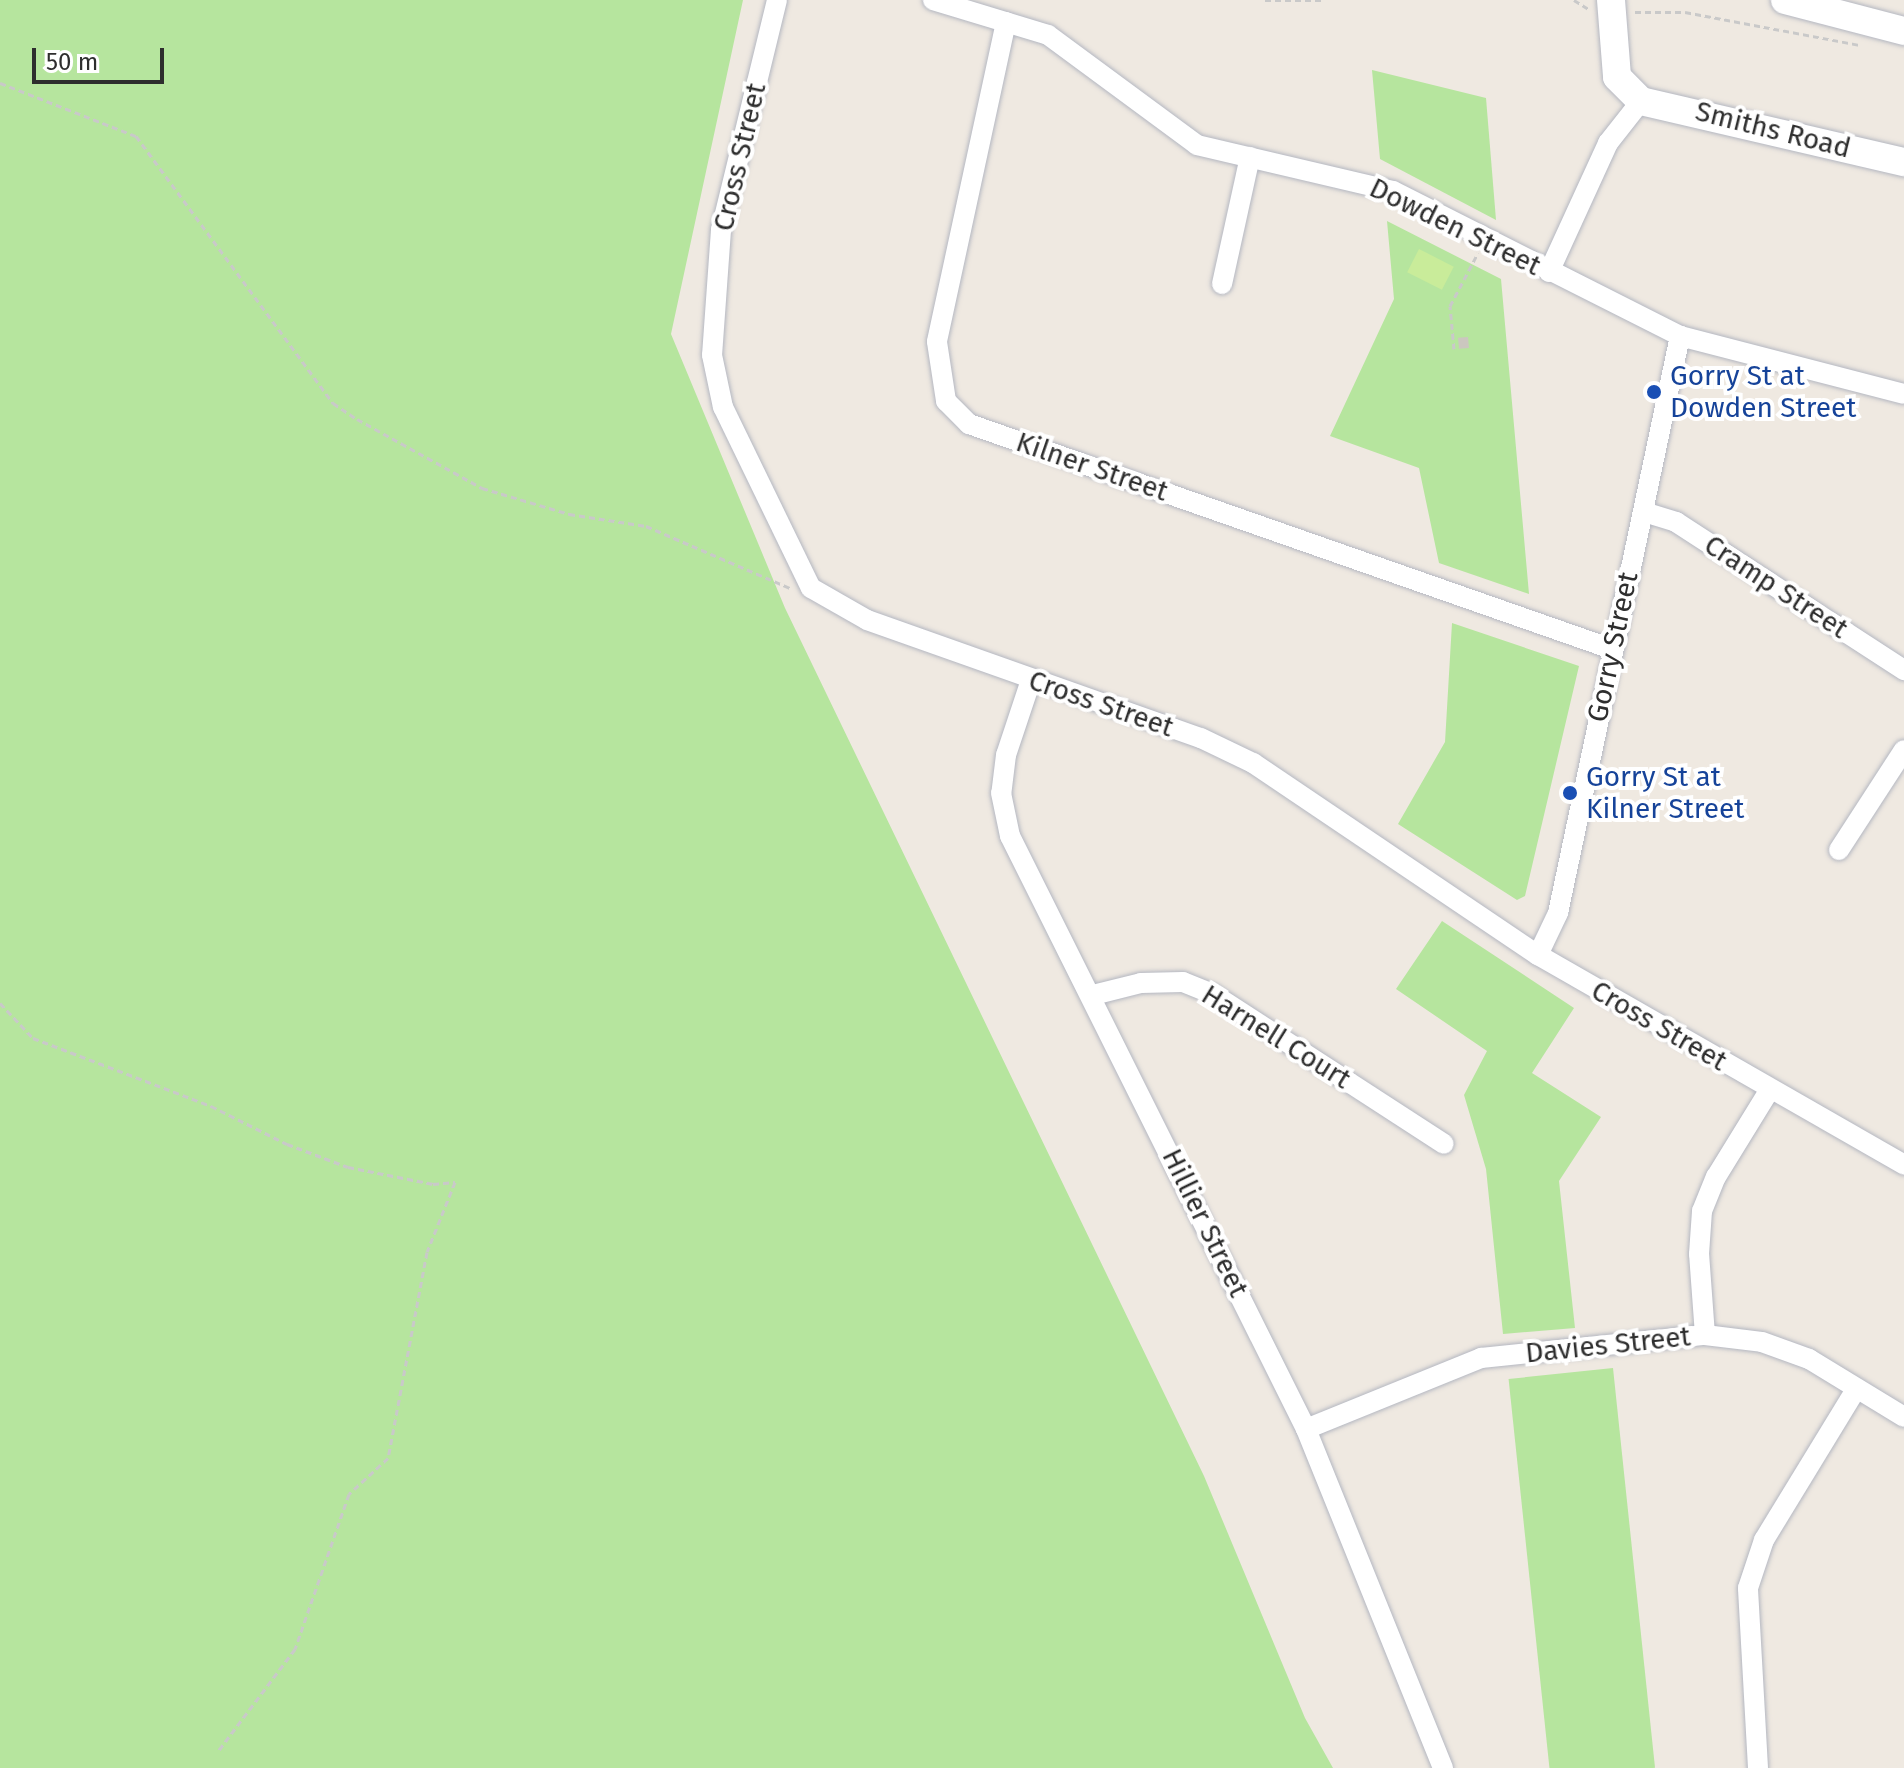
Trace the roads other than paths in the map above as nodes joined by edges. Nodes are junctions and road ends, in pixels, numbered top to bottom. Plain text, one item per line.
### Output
1 (777, 0) edge
2 (933, 0) edge
3 (1785, 0) edge
4 (1837, 0) edge
5 (1612, 7) edge
6 (1904, 19) edge
7 (1006, 22) junction
8 (1904, 31) edge
9 (1641, 101) junction
10 (1250, 157) junction
11 (1904, 162) edge
12 (1549, 272) junction
13 (1222, 284) dead end
14 (1680, 336) junction
15 (1904, 394) edge
16 (1644, 512) junction
17 (1612, 649) junction
18 (1904, 670) edge
19 (1031, 680) junction
20 (1904, 750) edge
21 (1839, 850) dead end
22 (1538, 955) junction
23 (1093, 995) junction
24 (1769, 1091) junction
25 (1444, 1144) dead end
26 (1904, 1165) edge
27 (1705, 1335) junction
28 (1856, 1389) junction
29 (1904, 1417) edge
30 (1306, 1429) junction
31 (1443, 1768) edge
32 (1758, 1768) edge

1 - 19 street, Cross Street
2 - 7 street, Dowden Street
3 - 8 street
4 - 6 street
5 - 9 street
7 - 10 street, Dowden Street
7 - 17 street, Kilner Street
9 - 11 street, Smiths Road
9 - 12 street
10 - 12 street, Dowden Street
10 - 13 street
12 - 14 street, Dowden Street
14 - 15 street, Dowden Street
14 - 16 street, Gorry Street
16 - 17 street, Gorry Street
16 - 18 street, Cramp Street
17 - 22 street, Gorry Street
19 - 22 street, Cross Street
19 - 23 street, Hillier Street
20 - 21 street
22 - 24 street, Cross Street
23 - 25 street, Harnell Court
23 - 30 street, Hillier Street
24 - 26 street, Cross Street
24 - 27 street
27 - 28 street, Davies Street
27 - 30 street, Davies Street
28 - 29 street, Davies Street
28 - 32 street
30 - 31 street, Hillier Street

